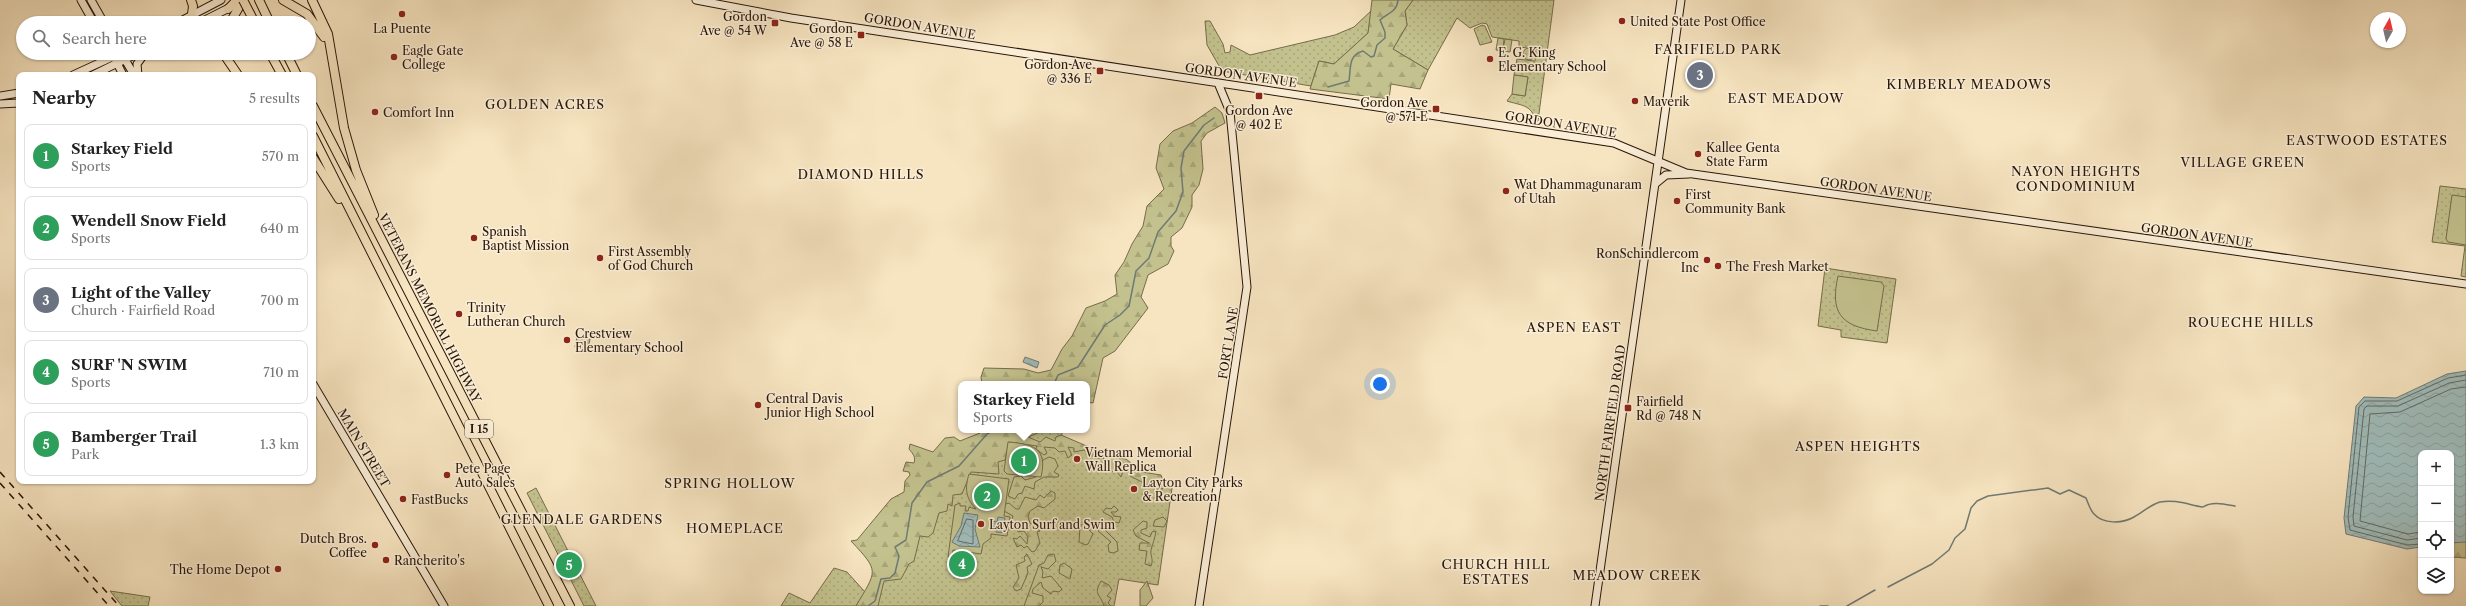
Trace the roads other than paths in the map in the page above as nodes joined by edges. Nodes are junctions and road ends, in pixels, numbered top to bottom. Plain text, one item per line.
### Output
1 (81, 0) edge
2 (191, 0) edge
3 (221, 0) edge
4 (242, 0) edge
5 (259, 0) edge
6 (282, 0) edge
7 (312, 0) edge
8 (696, 0) edge
9 (1681, 0) edge
10 (91, 1) edge
11 (228, 9) joint
12 (192, 14) junction
13 (90, 16) edge
14 (100, 16) edge
15 (189, 16) edge
16 (214, 16) edge
17 (234, 16) edge
18 (251, 16) edge
19 (267, 16) edge
20 (310, 16) edge
21 (316, 26) edge
22 (330, 50) junction
23 (109, 60) edge
24 (112, 60) edge
25 (115, 60) edge
26 (125, 60) edge
27 (140, 60) edge
28 (226, 60) edge
29 (232, 60) edge
30 (274, 60) edge
31 (290, 60) edge
32 (80, 72) edge
33 (97, 72) edge
34 (121, 72) edge
35 (132, 72) edge
36 (138, 72) edge
37 (236, 72) edge
38 (238, 72) edge
39 (280, 72) edge
40 (296, 72) edge
41 (1218, 83) junction
42 (16, 93) edge
43 (0, 96) edge
44 (16, 103) edge
45 (0, 104) edge
46 (316, 112) edge
47 (316, 142) edge
48 (1658, 160) junction
49 (316, 163) edge
50 (1691, 174) junction
51 (1655, 184) junction
52 (358, 228) junction
53 (388, 252) junction
54 (2466, 284) edge
55 (316, 389) edge
56 (444, 606) edge
57 (549, 606) edge
58 (570, 606) edge
59 (1199, 606) edge
60 (1595, 606) edge

1 - 13 main road
2 - 12 highway
3 - 12 main road
4 - 11 highway
4 - 17 highway
4 - 18 highway, bridge
5 - 19 highway
6 - 20 highway
7 - 22 highway
8 - 41 main road, GORDON AVENUE
9 - 48 main road, NORTH FAIRFIELD ROAD
10 - 14 main road
11 - 16 main road
12 - 15 main road
21 - 22 highway
22 - 53 highway
23 - 32 main road
24 - 33 main road
25 - 34 main road
26 - 35 main road
27 - 36 main road
28 - 37 highway
29 - 38 highway
30 - 39 highway
31 - 40 highway
41 - 48 main road, GORDON AVENUE
41 - 59 main road, FORT LANE
42 - 43 main road
44 - 45 main road
46 - 53 highway, VETERANS MEMORIAL HIGHWAY / I 15
47 - 52 highway, I 15
48 - 50 main road, GORDON AVENUE
48 - 51 main road, NORTH FAIRFIELD ROAD
49 - 52 highway
50 - 51 main road
50 - 54 main road, GORDON AVENUE
51 - 60 main road, NORTH FAIRFIELD ROAD
52 - 57 highway, I 15
53 - 58 highway, VETERANS MEMORIAL HIGHWAY / I 15
55 - 56 main road, MAIN STREET

